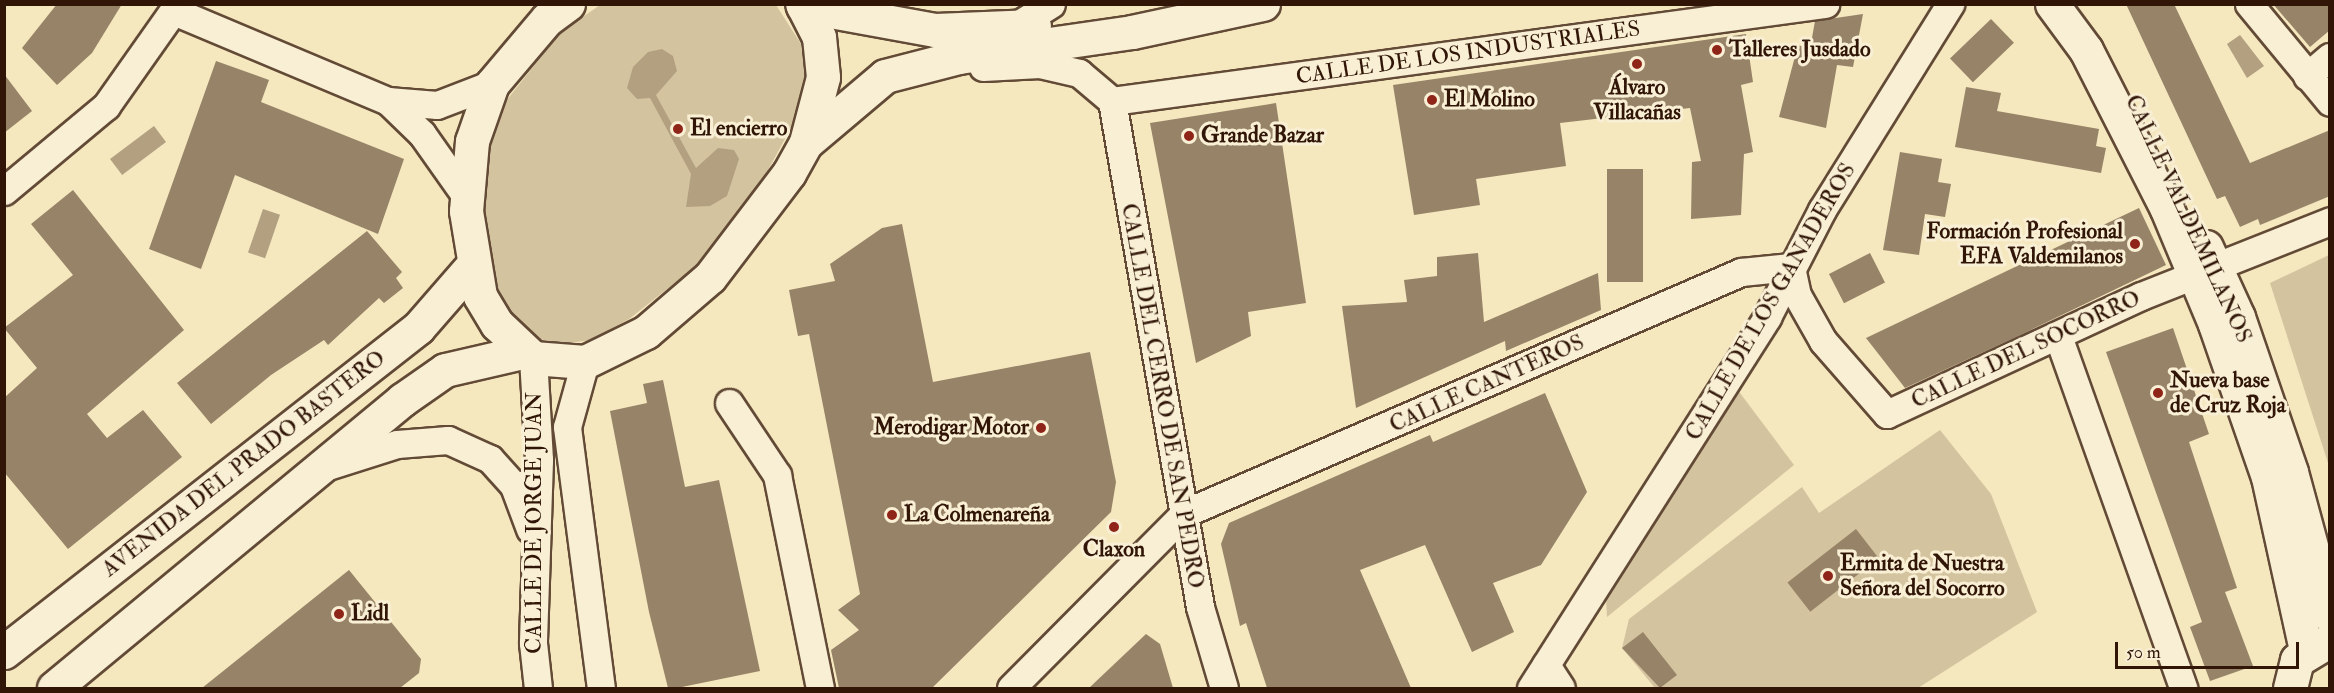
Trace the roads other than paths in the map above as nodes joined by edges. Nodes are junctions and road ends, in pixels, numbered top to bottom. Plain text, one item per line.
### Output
1 (568, 4) edge
2 (1051, 4) edge
3 (1263, 4) edge
4 (1825, 4) edge
5 (1950, 4) edge
6 (2052, 4) edge
7 (2078, 4) edge
8 (2249, 4) edge
9 (803, 5) edge
10 (177, 8) edge
11 (1227, 10) junction
12 (1011, 29) junction
13 (2330, 57) edge
14 (885, 76) junction
15 (2307, 76) junction
16 (492, 84) junction
17 (388, 100) junction
18 (1112, 101) junction
19 (2330, 102) edge
20 (806, 142) junction
21 (4, 191) edge
22 (465, 195) junction
23 (2330, 220) edge
24 (473, 265) junction
25 (1791, 267) junction
26 (2206, 273) junction
27 (2058, 336) junction
28 (528, 355) junction
29 (585, 362) junction
30 (729, 403) dead end
31 (324, 468) junction
32 (1185, 513) junction
33 (534, 539) junction
34 (2330, 616) edge
35 (2318, 645) edge
36 (4, 652) edge
37 (1546, 665) junction
38 (54, 688) edge
39 (538, 688) edge
40 (601, 688) edge
41 (820, 688) edge
42 (1011, 688) edge
43 (1224, 688) edge
44 (1531, 688) edge
45 (1562, 688) edge
46 (2183, 688) edge
47 (2290, 688) edge

1 - 16 main road
2 - 12 street
3 - 11 main road
4 - 18 street, CALLE DE LOS INDUSTRIALES
5 - 25 street, CALLE DE LOS GANADEROS
6 - 26 main road, CALLE VALDEMILANOS
7 - 26 main road, CALLE VALDEMILANOS
8 - 15 street
9 - 12 main road
9 - 20 main road
10 - 17 street
10 - 21 street
11 - 12 main road
11 - 14 main road
13 - 15 street
14 - 18 street
14 - 20 main road
15 - 19 street
16 - 17 street
16 - 22 main road
17 - 22 street
18 - 32 street, CALLE DEL CERRO DE SAN PEDRO
20 - 29 main road
22 - 24 main road
23 - 26 street, CALLE DEL SOCORRO
24 - 28 main road
24 - 36 main road, AVENIDA DEL PRADO BASTERO
25 - 27 street, CALLE DEL SOCORRO
25 - 32 street, CALLE CANTEROS
25 - 37 street, CALLE DE LOS GANADEROS
26 - 27 street, CALLE DEL SOCORRO
26 - 34 main road, CALLE VALDEMILANOS
26 - 35 main road, CALLE VALDEMILANOS
27 - 46 street
28 - 29 main road, AVENIDA DEL PRADO BASTERO
28 - 31 main road, AVENIDA DEL PRADO BASTERO
28 - 33 street, CALLE DE JORGE JUAN
29 - 40 street, CALLE DE JORGE JUAN
30 - 41 street
31 - 33 street
31 - 38 main road, AVENIDA DEL PRADO BASTERO
32 - 42 street
32 - 43 street, CALLE DEL CERRO DE SAN PEDRO
33 - 39 street, CALLE DE JORGE JUAN
35 - 47 main road
37 - 44 street, CALLE DE LOS GANADEROS
37 - 45 street

